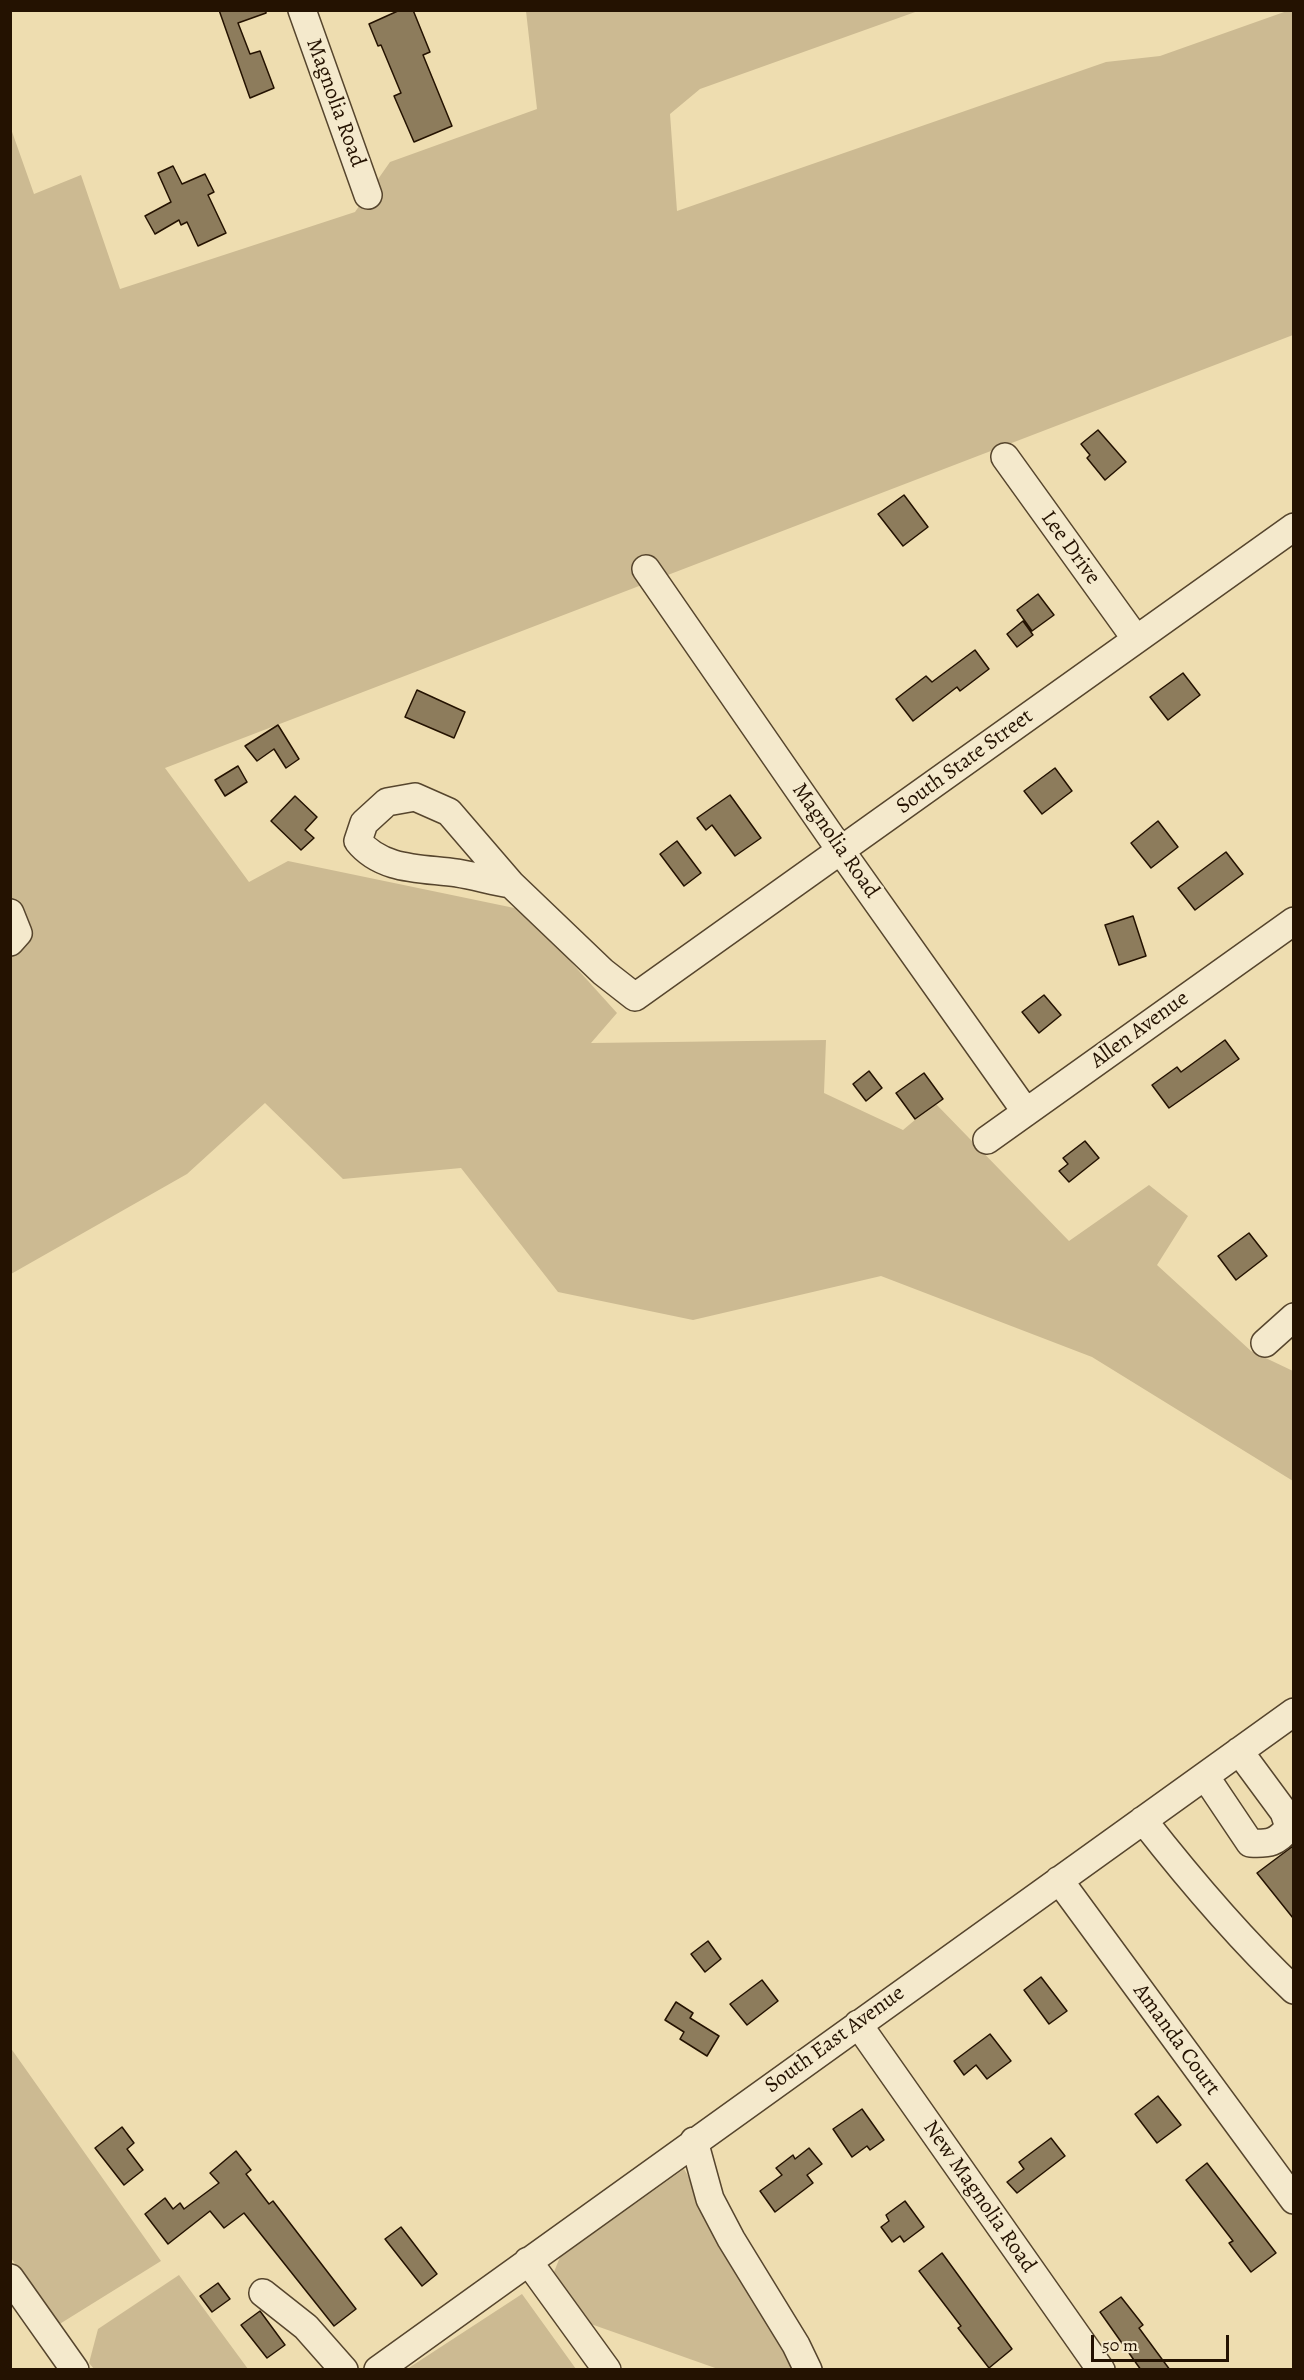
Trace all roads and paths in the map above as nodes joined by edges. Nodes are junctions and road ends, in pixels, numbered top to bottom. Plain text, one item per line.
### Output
1 (302, 10) edge
2 (368, 195) dead end
3 (1005, 457) dead end
4 (1293, 526) edge
5 (646, 569) dead end
6 (1136, 639) junction
7 (841, 851) junction
8 (511, 884) junction
9 (10, 913) edge
10 (1293, 921) edge
11 (10, 942) edge
12 (1026, 1112) junction
13 (987, 1140) dead end
14 (1293, 1317) edge
15 (1265, 1343) dead end
16 (1293, 1712) edge
17 (1239, 1751) junction
18 (1205, 1776) junction
19 (1143, 1820) junction
20 (1059, 1880) junction
21 (1293, 1990) edge
22 (858, 2024) junction
23 (694, 2141) junction
24 (1293, 2200) edge
25 (528, 2261) junction
26 (10, 2278) edge
27 (262, 2293) dead end
28 (75, 2370) edge
29 (344, 2370) edge
30 (378, 2370) edge
31 (607, 2370) edge
32 (808, 2370) edge
33 (1101, 2370) edge

1 - 2 street, Magnolia Road
3 - 6 street, Lee Drive
4 - 6 street, South State Street
5 - 7 street, Magnolia Road
6 - 7 street, South State Street
7 - 8 street, South State Street
7 - 12 street, Magnolia Road
8 - 8 street
9 - 11 street
10 - 12 street, Allen Avenue
12 - 13 street, Allen Avenue
14 - 15 street
16 - 17 street, South East Avenue
17 - 18 street, South East Avenue
17 - 18 street
18 - 19 street, South East Avenue
19 - 20 street, South East Avenue
19 - 21 street
20 - 22 street, South East Avenue
20 - 24 street, Amanda Court
22 - 23 street, South East Avenue
22 - 33 street, New Magnolia Road
23 - 25 street, South East Avenue
23 - 32 street
25 - 30 street, South East Avenue
25 - 31 street
26 - 28 street
27 - 29 street

